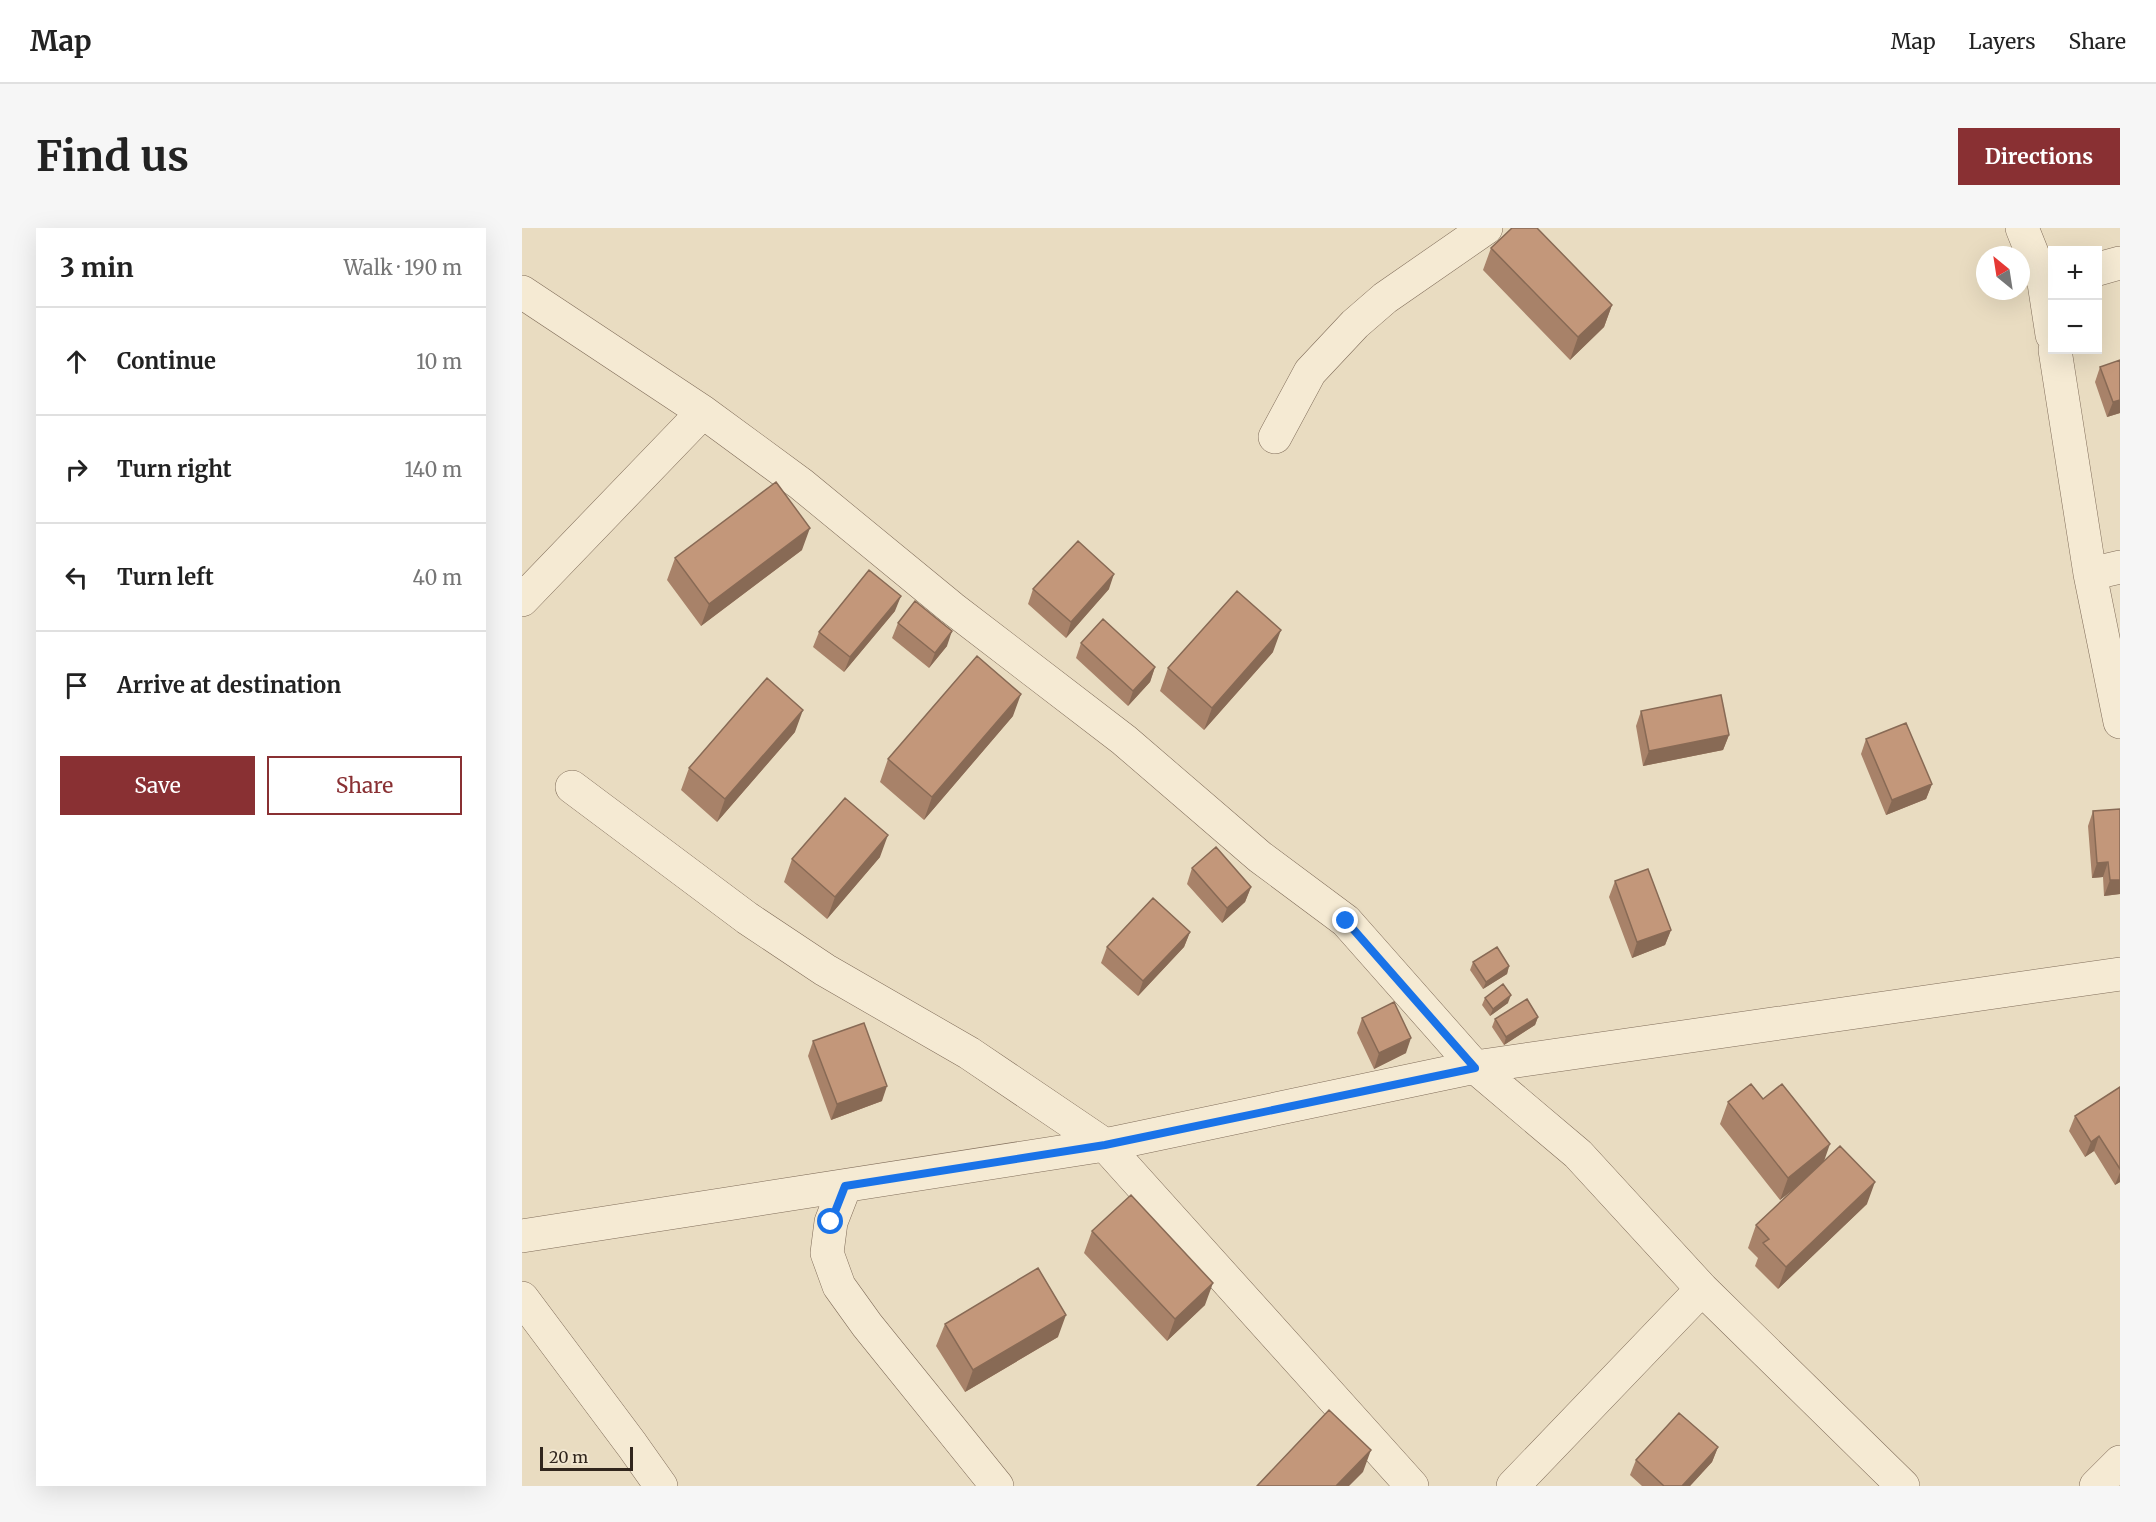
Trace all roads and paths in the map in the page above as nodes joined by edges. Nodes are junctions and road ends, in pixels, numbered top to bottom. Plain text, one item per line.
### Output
1 (1486, 228) edge
2 (2022, 228) edge
3 (2120, 263) edge
4 (2102, 268) edge
5 (2048, 282) edge
6 (522, 292) edge
7 (2056, 354) edge
8 (703, 412) junction
9 (1275, 437) dead end
10 (2105, 571) edge
11 (522, 600) edge
12 (2120, 722) edge
13 (572, 787) dead end
14 (2120, 975) edge
15 (1475, 1068) junction
16 (1105, 1145) junction
17 (845, 1186) junction
18 (522, 1236) edge
19 (1702, 1289) junction
20 (522, 1298) edge
21 (2120, 1462) edge
22 (661, 1486) edge
23 (997, 1486) edge
24 (1412, 1486) edge
25 (1513, 1486) edge
26 (1903, 1486) edge
27 (2096, 1486) edge

1 - 9 street
2 - 5 street
3 - 4 street
6 - 8 street
7 - 10 street
8 - 11 street
8 - 15 street
10 - 12 street
13 - 16 street
14 - 15 street
15 - 16 street
15 - 19 street
16 - 17 street
16 - 24 street
17 - 18 street
17 - 23 street
19 - 25 street
19 - 26 street
20 - 22 street
21 - 27 street

